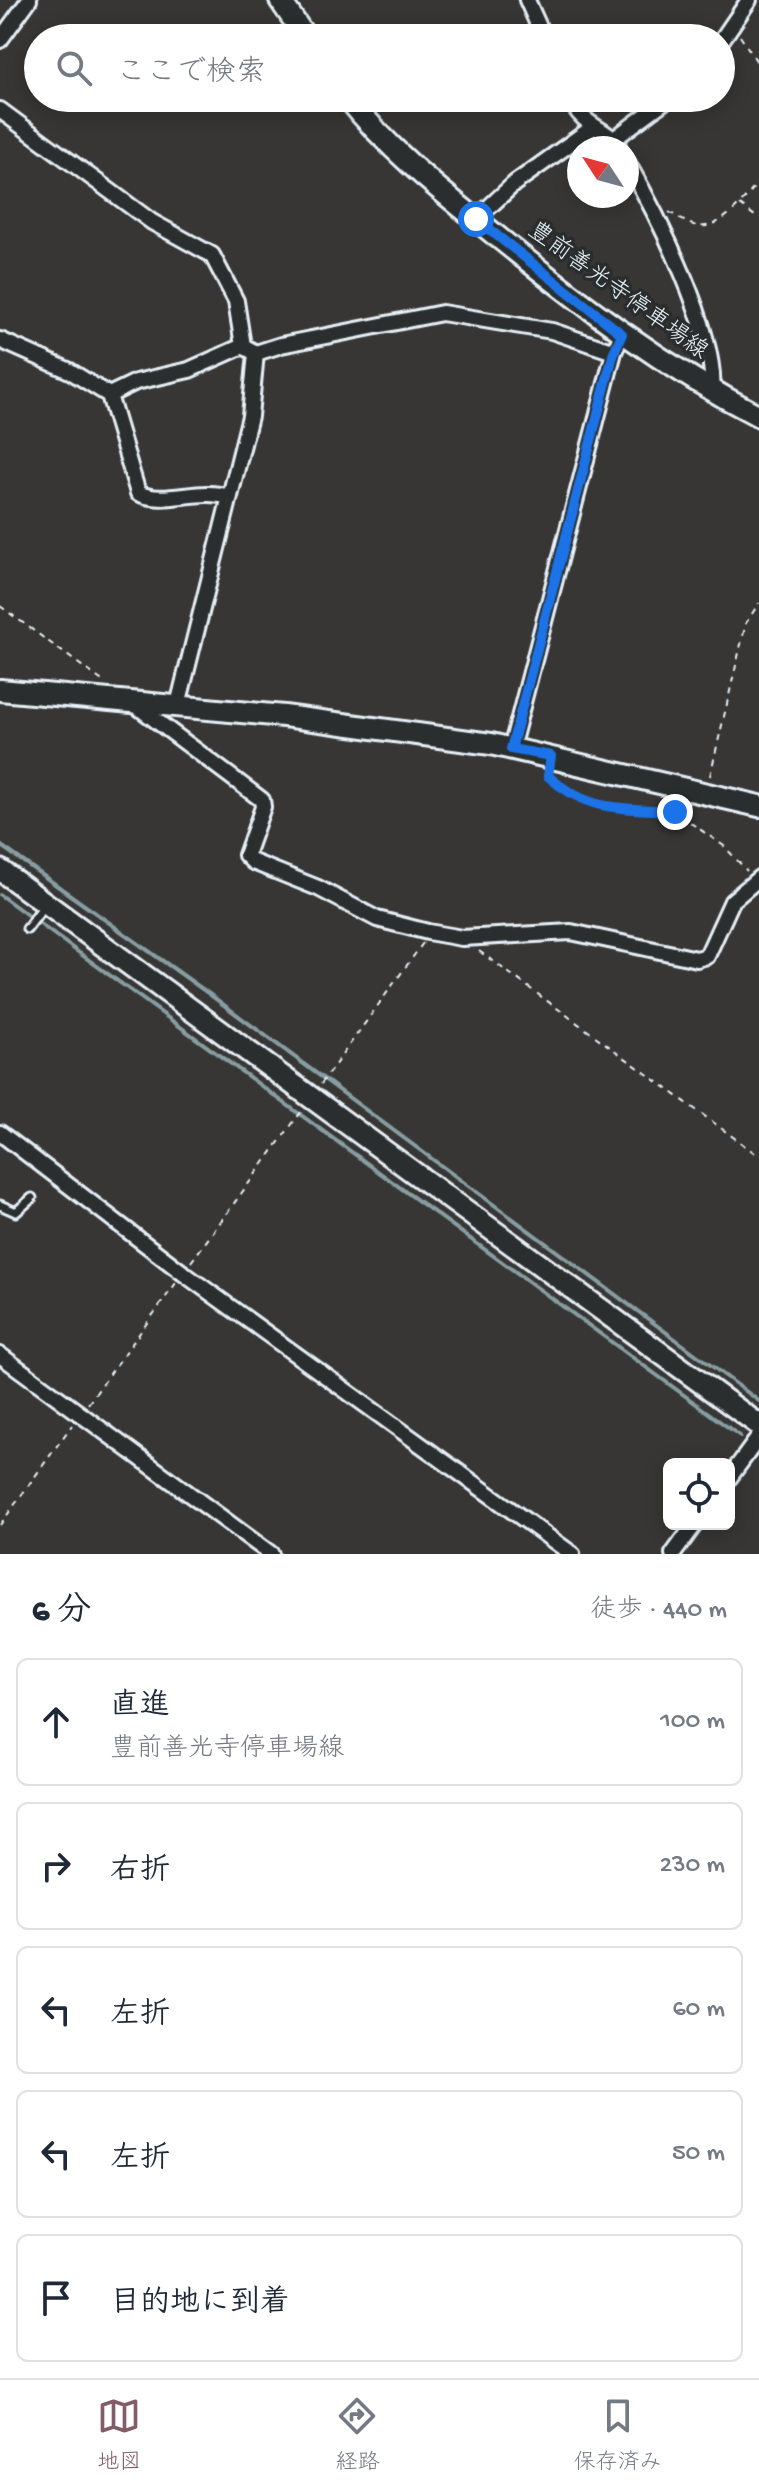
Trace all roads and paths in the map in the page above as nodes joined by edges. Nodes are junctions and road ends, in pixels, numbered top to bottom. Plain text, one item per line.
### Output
1 (29, 0) edge
2 (280, 0) edge
3 (527, 0) edge
4 (745, 2) edge
5 (296, 24) edge
6 (538, 24) edge
7 (734, 24) edge
8 (735, 30) edge
9 (0, 40) edge
10 (759, 65) edge
11 (0, 110) edge
12 (360, 112) edge
13 (580, 112) edge
14 (653, 112) edge
15 (592, 128) junction
16 (604, 136) edge
17 (626, 136) edge
18 (759, 181) edge
19 (639, 183) edge
20 (739, 204) junction
21 (653, 208) junction
22 (476, 219) junction
23 (759, 219) edge
24 (0, 340) edge
25 (618, 343) junction
26 (250, 350) junction
27 (712, 392) junction
28 (109, 395) junction
29 (759, 416) edge
30 (229, 497) junction
31 (759, 603) edge
32 (0, 606) edge
33 (107, 684) dead end
34 (0, 690) edge
35 (131, 702) junction
36 (178, 705) junction
37 (511, 749) junction
38 (551, 756) junction
39 (707, 793) junction
40 (759, 806) edge
41 (0, 870) edge
42 (757, 880) edge
43 (42, 910) junction
44 (27, 928) dead end
45 (428, 932) junction
46 (462, 938) junction
47 (320, 1085) dead end
48 (304, 1108) dead end
49 (0, 1133) edge
50 (759, 1156) edge
51 (32, 1198) dead end
52 (0, 1205) edge
53 (183, 1273) junction
54 (0, 1355) edge
55 (81, 1414) junction
56 (759, 1425) edge
57 (759, 1437) edge
58 (735, 1470) edge
59 (0, 1525) edge
60 (691, 1530) edge
61 (271, 1554) edge
62 (572, 1554) edge
63 (673, 1554) edge

1 - 9 street
2 - 5 street
3 - 6 street
4 - 7 street
8 - 10 path
11 - 26 street
12 - 22 street, 豊前善光寺停車場線
13 - 15 street
14 - 17 street
15 - 16 street
15 - 22 street
18 - 20 path
19 - 21 street
20 - 21 path
20 - 23 path
21 - 27 street
22 - 25 street, 豊前善光寺停車場線
24 - 28 street
25 - 26 street
25 - 27 street, 豊前善光寺停車場線
25 - 37 street
26 - 28 street
26 - 30 street
27 - 29 street, 豊前善光寺停車場線
28 - 30 street
30 - 36 street
31 - 39 path
32 - 33 path
34 - 35 street
35 - 36 street
35 - 45 street
36 - 37 street
37 - 38 street
38 - 39 street
38 - 42 path
39 - 40 street
41 - 43 street
42 - 46 street
43 - 44 lane
43 - 56 street
45 - 46 street
45 - 47 path
46 - 50 path
48 - 53 path
49 - 53 street
51 - 52 lane
53 - 55 path
53 - 62 street
54 - 55 street
55 - 59 path
55 - 61 street
57 - 58 street
60 - 63 street

